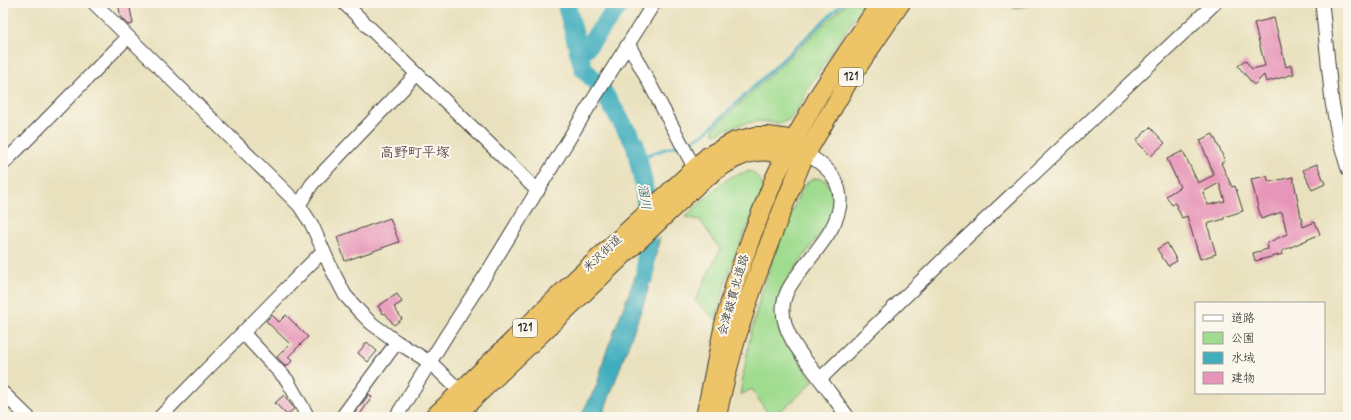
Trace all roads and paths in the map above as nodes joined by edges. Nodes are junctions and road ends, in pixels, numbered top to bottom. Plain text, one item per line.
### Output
1 (94, 3) edge
2 (344, 3) edge
3 (654, 3) edge
4 (880, 3) edge
5 (901, 3) edge
6 (1215, 3) edge
7 (1322, 3) edge
8 (128, 37) junction
9 (629, 45) junction
10 (417, 74) junction
11 (1343, 135) edge
12 (793, 141) junction
13 (806, 154) junction
14 (785, 157) junction
15 (3, 164) edge
16 (1348, 169) edge
17 (695, 175) junction
18 (538, 190) junction
19 (299, 205) junction
20 (323, 250) junction
21 (243, 333) junction
22 (398, 342) junction
23 (431, 363) junction
24 (820, 379) junction
25 (3, 393) edge
26 (465, 396) junction
27 (28, 417) edge
28 (160, 417) edge
29 (308, 417) edge
30 (342, 417) edge
31 (396, 417) edge
32 (434, 417) edge
33 (454, 417) edge
34 (705, 417) edge
35 (717, 417) edge
36 (848, 417) edge

1 - 8 street
2 - 10 street
3 - 9 street
4 - 12 highway, 121
5 - 13 highway, 121
6 - 24 street
7 - 11 street
8 - 15 street
8 - 19 street
9 - 17 street
9 - 18 street
10 - 18 street
10 - 19 street
11 - 16 street
12 - 13 highway
12 - 14 highway, 121
12 - 17 highway, 米沢街道 / 121
13 - 14 highway, 米沢街道 / 121
13 - 24 street
13 - 35 highway, 会津縦貫北道路 / 121
14 - 17 highway, 米沢街道 / 121
14 - 34 highway, 会津縦貫北道路 / 121
17 - 26 highway, 米沢街道 / 121
18 - 23 street
19 - 20 street
20 - 21 street
20 - 22 street
21 - 28 street
21 - 29 street
22 - 23 street
22 - 30 street
23 - 26 street
23 - 31 street
24 - 36 street
25 - 27 street
26 - 32 highway, 米沢街道 / 121
26 - 33 highway, 米沢街道 / 121

